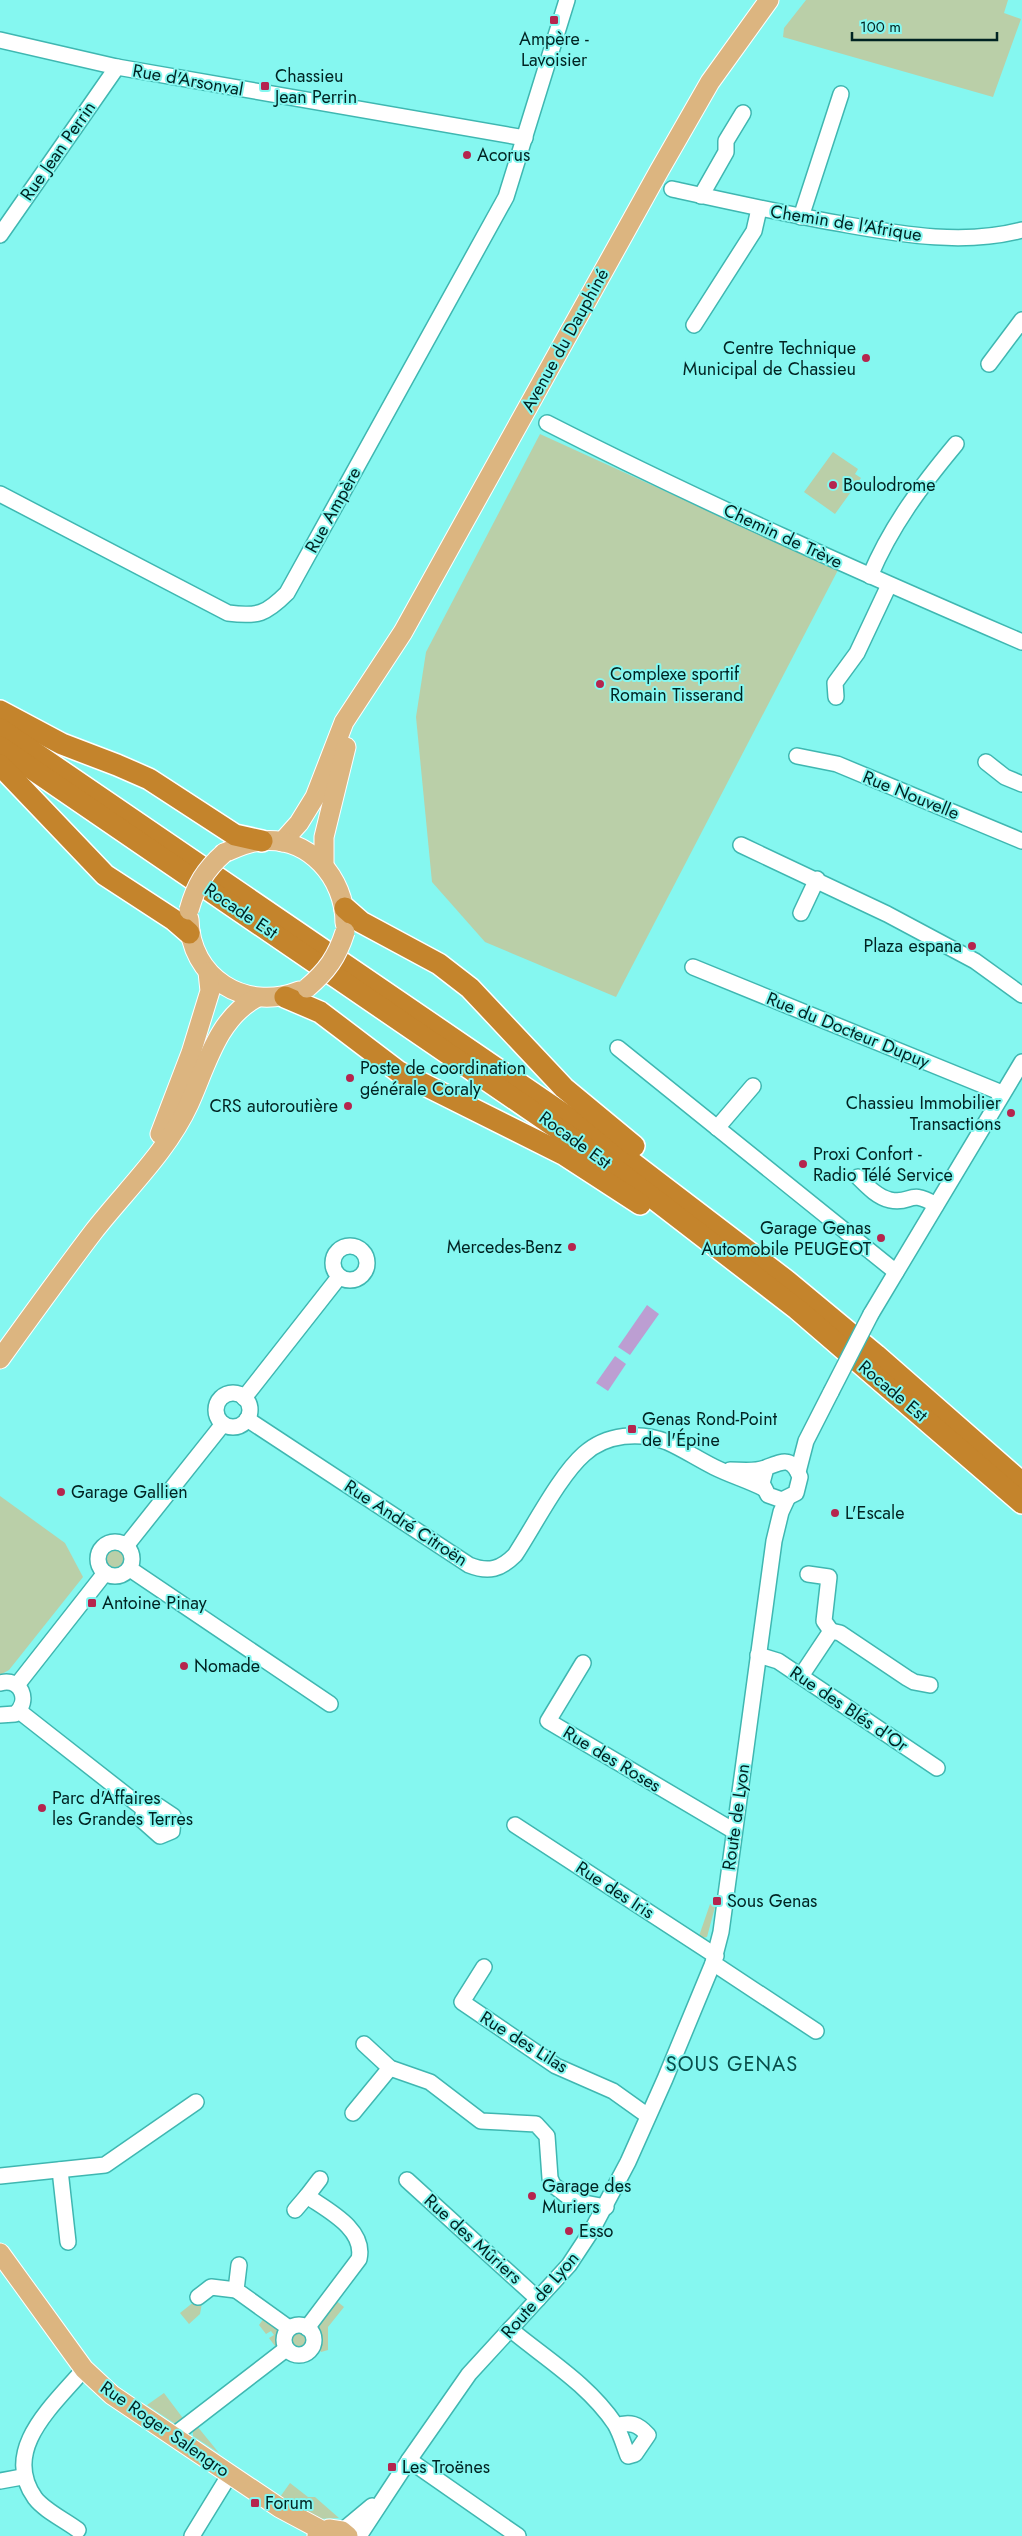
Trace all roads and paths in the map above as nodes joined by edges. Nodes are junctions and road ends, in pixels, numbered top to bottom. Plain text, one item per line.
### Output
1 (566, 0) edge
2 (769, 0) edge
3 (0, 40) edge
4 (117, 68) junction
5 (841, 94) dead end
6 (743, 113) dead end
7 (525, 138) junction
8 (672, 190) dead end
9 (701, 196) junction
10 (759, 209) junction
11 (801, 217) junction
12 (1022, 230) edge
13 (0, 235) edge
14 (1022, 320) edge
15 (694, 325) dead end
16 (990, 364) dead end
17 (547, 423) dead end
18 (956, 444) dead end
19 (0, 494) edge
20 (870, 576) junction
21 (889, 585) junction
22 (1022, 642) edge
23 (368, 684) junction
24 (836, 697) dead end
25 (0, 711) edge
26 (0, 729) edge
27 (0, 748) edge
28 (797, 756) dead end
29 (986, 762) dead end
30 (0, 765) edge
31 (1022, 784) edge
32 (1022, 840) edge
33 (272, 841) junction
34 (741, 845) dead end
35 (324, 865) junction
36 (817, 879) junction
37 (345, 908) junction
38 (801, 913) dead end
39 (189, 933) junction
40 (693, 967) dead end
41 (208, 972) junction
42 (285, 996) junction
43 (1022, 996) edge
44 (256, 998) junction
45 (618, 1048) dead end
46 (1022, 1062) edge
47 (753, 1086) dead end
48 (1002, 1093) junction
49 (718, 1128) junction
50 (858, 1177) dead end
51 (130, 1186) junction
52 (936, 1205) junction
53 (896, 1272) junction
54 (339, 1277) dead end
55 (787, 1281) junction
56 (797, 1310) junction
57 (0, 1359) edge
58 (244, 1398) junction
59 (247, 1419) junction
60 (223, 1424) junction
61 (806, 1441) junction
62 (773, 1465) junction
63 (721, 1470) junction
64 (798, 1472) junction
65 (1022, 1483) edge
66 (766, 1492) junction
67 (787, 1499) junction
68 (1022, 1504) edge
69 (774, 1541) junction
70 (126, 1546) junction
71 (130, 1569) junction
72 (105, 1573) junction
73 (808, 1574) dead end
74 (762, 1624) junction
75 (832, 1631) junction
76 (758, 1655) junction
77 (583, 1663) dead end
78 (781, 1663) junction
79 (801, 1676) junction
80 (755, 1681) junction
81 (0, 1683) edge
82 (17, 1685) junction
83 (930, 1685) dead end
84 (330, 1704) dead end
85 (19, 1711) junction
86 (0, 1715) edge
87 (937, 1768) dead end
88 (144, 1809) dead end
89 (515, 1825) dead end
90 (734, 1831) junction
91 (715, 1960) junction
92 (484, 1967) dead end
93 (816, 2031) dead end
94 (364, 2044) dead end
95 (390, 2068) junction
96 (196, 2102) dead end
97 (353, 2113) dead end
98 (648, 2116) junction
99 (60, 2170) junction
100 (0, 2176) edge
101 (320, 2179) dead end
102 (407, 2180) dead end
103 (307, 2196) junction
104 (606, 2207) junction
105 (295, 2210) dead end
106 (68, 2242) dead end
107 (0, 2245) edge
108 (5, 2259) edge
109 (239, 2264) dead end
110 (236, 2290) junction
111 (198, 2297) dead end
112 (538, 2299) junction
113 (289, 2328) junction
114 (307, 2328) junction
115 (510, 2329) junction
116 (286, 2349) junction
117 (84, 2369) junction
118 (616, 2426) dead end
119 (173, 2436) junction
120 (409, 2460) junction
121 (230, 2474) junction
122 (22, 2478) junction
123 (0, 2481) edge
124 (78, 2530) dead end
125 (316, 2534) edge
126 (350, 2534) edge
127 (192, 2536) edge
128 (518, 2536) edge

1 - 7 street, Rue Ampère
2 - 23 main road, Avenue du Dauphiné
3 - 4 street, Rue d'Arsonval
4 - 7 street, Rue d'Arsonval
4 - 13 street, Rue Jean Perrin
5 - 11 street
6 - 9 street
7 - 19 street, Rue Ampère
8 - 9 street, Chemin de l'Afrique
9 - 10 street, Chemin de l'Afrique
10 - 11 street, Chemin de l'Afrique
10 - 15 street
11 - 12 street, Chemin de l'Afrique
14 - 16 street
17 - 20 street, Chemin de Trève
18 - 20 street
20 - 21 street, Chemin de Trève
21 - 22 street, Chemin de Trève
21 - 24 street
23 - 33 main road, Avenue du Dauphiné
23 - 35 main road, Avenue du Dauphiné
25 - 33 highway
26 - 55 highway, Rocade Est
27 - 56 highway, Rocade Est
28 - 32 street, Rue Nouvelle
29 - 31 street
30 - 39 highway
33 - 35 main road
33 - 39 main road, bridge
34 - 36 street
35 - 37 main road
36 - 38 street
36 - 43 street
37 - 42 main road, bridge
37 - 55 highway
39 - 41 main road
40 - 48 street, Rue du Docteur Dupuy
41 - 44 main road
41 - 51 main road
42 - 44 main road
42 - 56 highway
44 - 51 main road
45 - 49 street
46 - 48 street
47 - 49 street
48 - 52 street
49 - 53 street
50 - 52 street
51 - 57 main road
52 - 53 street
53 - 61 street, bridge
54 - 58 street
55 - 65 highway, Rocade Est
56 - 68 highway, Rocade Est
58 - 59 street
58 - 60 street
59 - 60 street
59 - 63 street, Rue André Citroën
60 - 70 street
61 - 62 street
61 - 64 street
62 - 63 street, Rue André Citroën
62 - 64 street
62 - 66 street
63 - 66 street, Rue André Citroën
64 - 67 street
66 - 67 street
66 - 69 street, Route de Lyon
67 - 69 street, Route de Lyon
69 - 74 street, Route de Lyon
70 - 71 street
70 - 72 street
71 - 72 street
71 - 84 street
72 - 82 street
73 - 75 street
74 - 76 street, Route de Lyon
74 - 78 street
75 - 79 street
75 - 83 street
76 - 78 street, Rue des Blés d'Or
76 - 80 street, Route de Lyon
77 - 90 street, Rue des Roses
78 - 79 street, Rue des Blés d'Or
78 - 80 street
79 - 87 street, Rue des Blés d'Or
80 - 90 street, Route de Lyon
81 - 82 street
82 - 85 street
85 - 86 street
85 - 88 street
89 - 91 street, Rue des Iris
90 - 91 street, Route de Lyon
91 - 93 street, Rue des Iris
91 - 98 street, Route de Lyon
92 - 98 street, Rue des Lilas
94 - 95 street
95 - 97 street
95 - 104 street
96 - 99 street
98 - 104 street, Route de Lyon
99 - 100 street
99 - 106 street
101 - 103 street
102 - 112 street, Rue des Mûriers
103 - 105 street
103 - 114 street
104 - 112 street, Route de Lyon
107 - 108 main road, Rue Roger Salengro
108 - 117 main road, Rue Roger Salengro
109 - 110 street
110 - 111 street
110 - 113 street
112 - 115 street, Route de Lyon
113 - 114 street
113 - 116 street
114 - 116 street
115 - 118 street
115 - 120 street, Route de Lyon
116 - 119 street
117 - 119 main road, Rue Roger Salengro
117 - 122 street
119 - 121 main road, Rue Roger Salengro
120 - 126 street, Route de Lyon
120 - 128 street
121 - 125 main road, Rue Roger Salengro
121 - 127 street
122 - 123 street
122 - 124 street
125 - 126 main road

